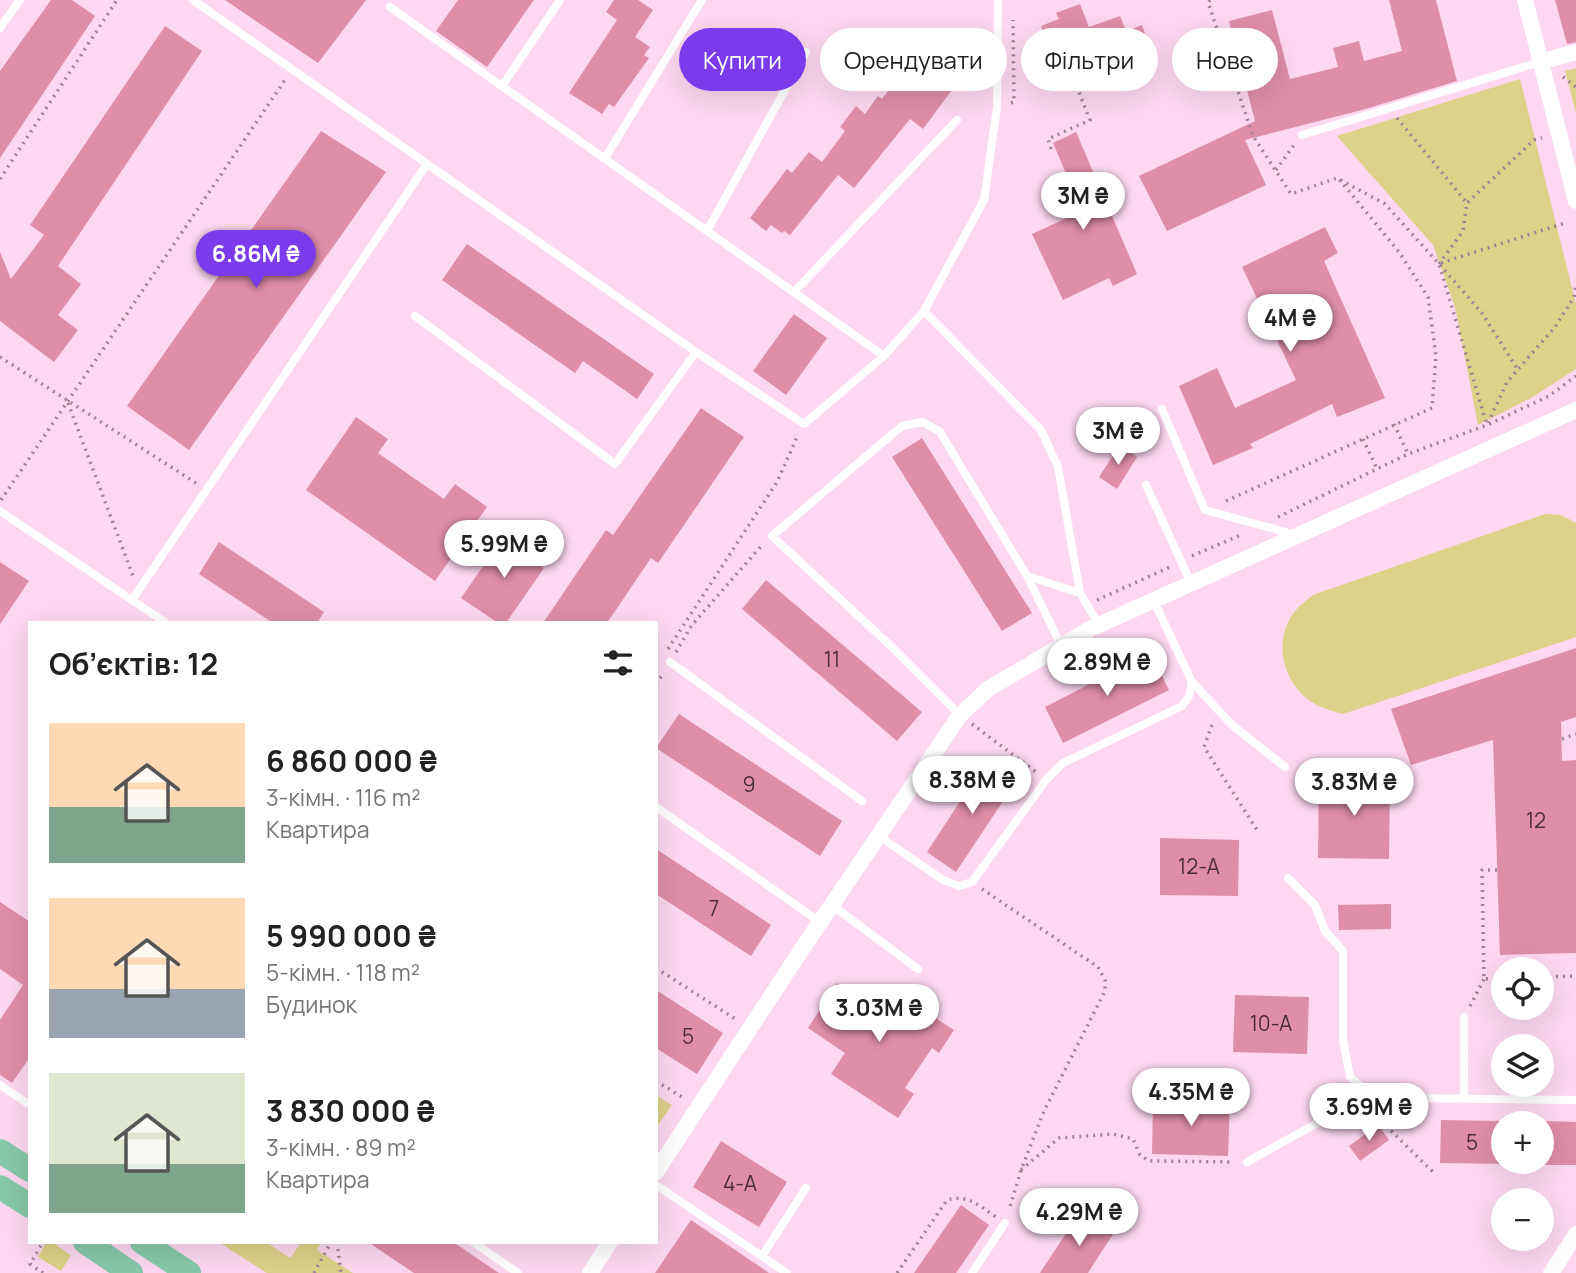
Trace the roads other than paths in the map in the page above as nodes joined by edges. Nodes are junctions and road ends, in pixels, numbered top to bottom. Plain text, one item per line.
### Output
1 (20, 0) edge
2 (193, 0) edge
3 (560, 0) edge
4 (702, 0) edge
5 (998, 0) edge
6 (1525, 0) edge
7 (390, 7) dead end
8 (0, 28) edge
9 (1576, 52) edge
10 (1540, 62) junction
11 (502, 86) junction
12 (784, 91) edge
13 (957, 120) dead end
14 (1302, 135) road end
15 (605, 158) junction
16 (428, 164) junction
17 (1576, 201) edge
18 (707, 231) junction
19 (794, 292) junction
20 (924, 311) junction
21 (415, 316) dead end
22 (696, 352) junction
23 (884, 356) junction
24 (1163, 409) dead end
25 (1576, 410) edge
26 (1146, 485) dead end
27 (0, 511) edge
28 (1299, 536) junction
29 (1027, 576) junction
30 (1191, 583) junction
31 (1080, 593) junction
32 (1153, 599) junction
33 (132, 600) junction
34 (163, 621) edge
35 (1099, 625) junction
36 (1062, 645) junction
37 (667, 659) road end
38 (1192, 682) junction
39 (960, 715) junction
40 (1285, 767) dead end
41 (862, 801) dead end
42 (658, 808) edge
43 (879, 836) junction
44 (1288, 878) dead end
45 (833, 906) junction
46 (821, 922) junction
47 (918, 969) dead end
48 (1464, 1017) road end
49 (0, 1085) edge
50 (1370, 1094) junction
51 (1464, 1098) junction
52 (1576, 1100) edge
53 (28, 1103) edge
54 (0, 1151) edge
55 (1247, 1162) road end
56 (28, 1169) edge
57 (658, 1169) edge
58 (658, 1186) edge
59 (0, 1187) edge
60 (806, 1188) dead end
61 (28, 1205) edge
62 (1005, 1223) road end
63 (1576, 1234) edge
64 (88, 1244) edge
65 (145, 1244) edge
66 (476, 1244) edge
67 (609, 1244) edge
68 (762, 1256) junction
69 (131, 1273) edge
70 (189, 1273) edge
71 (517, 1273) edge
72 (590, 1273) edge
73 (787, 1273) edge
74 (972, 1273) edge
75 (1551, 1273) edge

1 - 8 lane
2 - 16 lane
3 - 11 lane
4 - 15 lane
5 - 20 lane
6 - 10 street
7 - 11 lane
9 - 10 street
10 - 14 lane
10 - 17 street
11 - 15 lane
12 - 18 lane
13 - 19 lane
15 - 18 lane
16 - 22 lane
16 - 33 lane
18 - 19 lane
19 - 23 lane
20 - 23 lane
20 - 31 lane
21 - 22 lane
22 - 23 lane
24 - 28 lane
25 - 28 street
26 - 30 lane
27 - 33 lane
28 - 30 street
29 - 31 lane
29 - 36 lane
29 - 39 lane
30 - 32 street
31 - 35 lane
32 - 35 street
32 - 38 lane
33 - 34 lane
35 - 36 street
36 - 39 street
37 - 41 lane
38 - 40 lane
38 - 43 lane
39 - 43 street
42 - 46 lane
43 - 45 street
44 - 50 lane
45 - 46 street
45 - 47 lane
46 - 57 street
48 - 51 lane
49 - 53 lane
50 - 51 lane
50 - 55 lane
51 - 52 lane
54 - 56 main road
58 - 68 lane
59 - 61 main road
60 - 68 lane
62 - 74 lane
63 - 75 street
64 - 69 main road
65 - 70 main road
66 - 71 lane
67 - 72 street
68 - 73 lane

